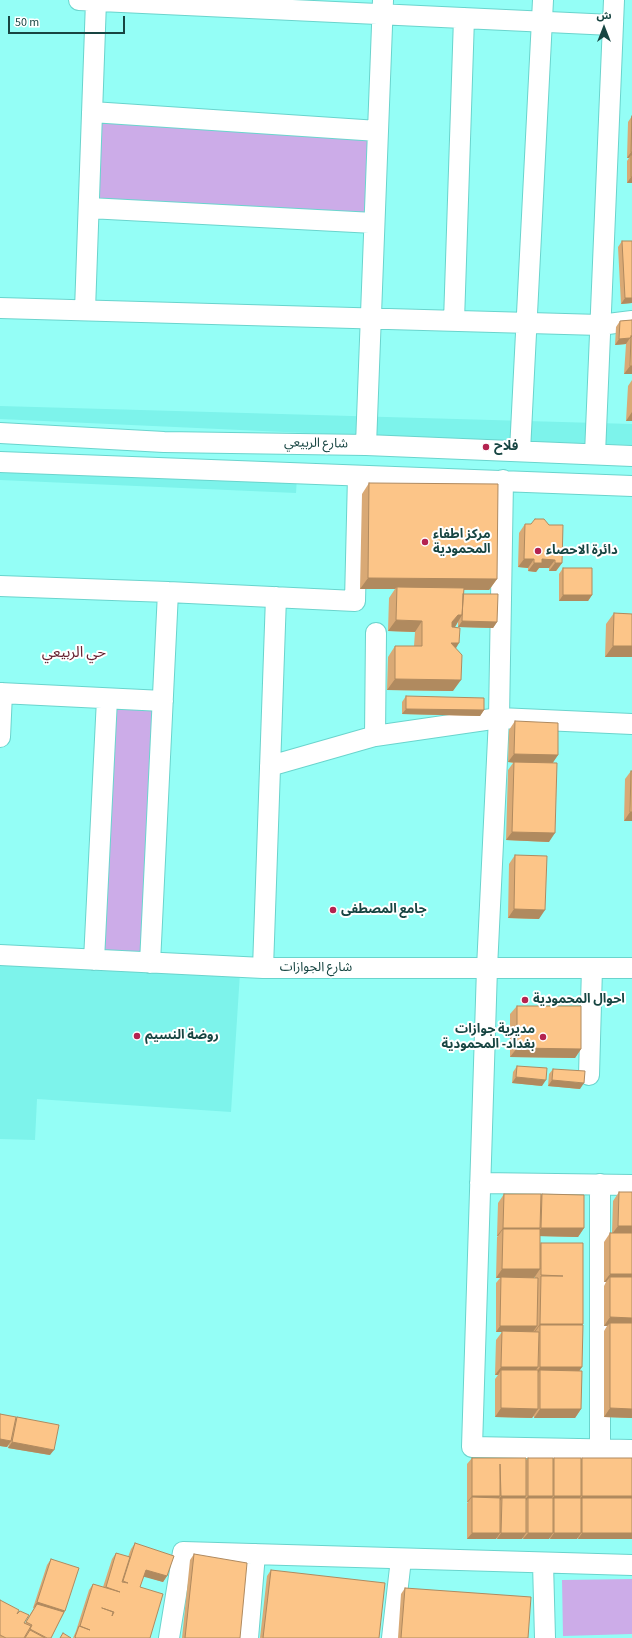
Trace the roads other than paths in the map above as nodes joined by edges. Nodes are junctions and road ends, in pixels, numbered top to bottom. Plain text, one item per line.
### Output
1 (87, 0) edge
2 (543, 0) edge
3 (614, 0) edge
4 (382, 7) edge
5 (464, 18) junction
6 (542, 22) junction
7 (612, 25) junction
8 (92, 112) junction
9 (378, 131) junction
10 (89, 208) junction
11 (374, 223) junction
12 (0, 308) edge
13 (86, 310) junction
14 (370, 318) junction
15 (454, 321) junction
16 (632, 321) edge
17 (526, 323) junction
18 (600, 325) junction
19 (0, 433) edge
20 (142, 441) junction
21 (180, 443) junction
22 (366, 445) junction
23 (520, 451) junction
24 (594, 454) junction
25 (632, 456) edge
26 (0, 462) edge
27 (137, 468) junction
28 (178, 469) junction
29 (358, 476) junction
30 (503, 480) junction
31 (632, 486) edge
32 (0, 586) edge
33 (168, 592) junction
34 (276, 597) junction
35 (376, 633) dead end
36 (1, 693) edge
37 (107, 698) junction
38 (163, 701) junction
39 (499, 718) junction
40 (632, 724) edge
41 (375, 736) junction
42 (0, 737) edge
43 (270, 766) junction
44 (0, 956) edge
45 (94, 960) junction
46 (150, 963) junction
47 (263, 968) junction
48 (487, 968) junction
49 (592, 968) junction
50 (632, 968) edge
51 (589, 1075) dead end
52 (480, 1183) junction
53 (600, 1184) junction
54 (632, 1185) edge
55 (600, 1450) junction
56 (632, 1450) edge
57 (255, 1554) junction
58 (401, 1559) junction
59 (543, 1563) junction
60 (632, 1565) edge
61 (169, 1638) edge
62 (248, 1638) edge
63 (392, 1638) edge
64 (545, 1638) edge

1 - 4 street
1 - 8 street
2 - 6 street
3 - 7 street
4 - 5 street
4 - 9 street
5 - 6 street
5 - 15 street
6 - 7 street
6 - 17 street
7 - 18 street
8 - 9 street
8 - 10 street
9 - 11 street
10 - 11 street
10 - 13 street
11 - 14 street
12 - 13 street
13 - 14 street
14 - 15 street
14 - 22 street
15 - 17 street
16 - 18 street
17 - 18 street
17 - 23 street
18 - 24 street
19 - 20 street, شارع الربيعي
20 - 21 street, شارع الربيعي
20 - 27 street
21 - 22 street, شارع الربيعي
21 - 28 street
22 - 23 street, شارع الربيعي
23 - 24 street, شارع الربيعي
24 - 25 street, شارع الربيعي
26 - 27 street
27 - 28 street
28 - 29 street
29 - 30 street
29 - 34 street
30 - 31 street
30 - 39 street
32 - 33 street
33 - 34 street
33 - 38 street
34 - 43 street
35 - 41 street
36 - 37 street
36 - 42 street
37 - 38 street
37 - 45 street
38 - 46 street
39 - 40 street
39 - 41 street
39 - 48 street
41 - 43 street
43 - 47 street
44 - 45 street, شارع الجوازات
45 - 46 street, شارع الجوازات
46 - 47 street, شارع الجوازات
47 - 48 street, شارع الجوازات
48 - 49 street, شارع الجوازات
48 - 52 street
49 - 50 street, شارع الجوازات
49 - 51 street
52 - 53 street
52 - 55 street
53 - 54 street
53 - 55 street
55 - 56 street
57 - 58 street
57 - 61 street
57 - 62 street
58 - 59 street
58 - 63 street
59 - 60 street
59 - 64 street

